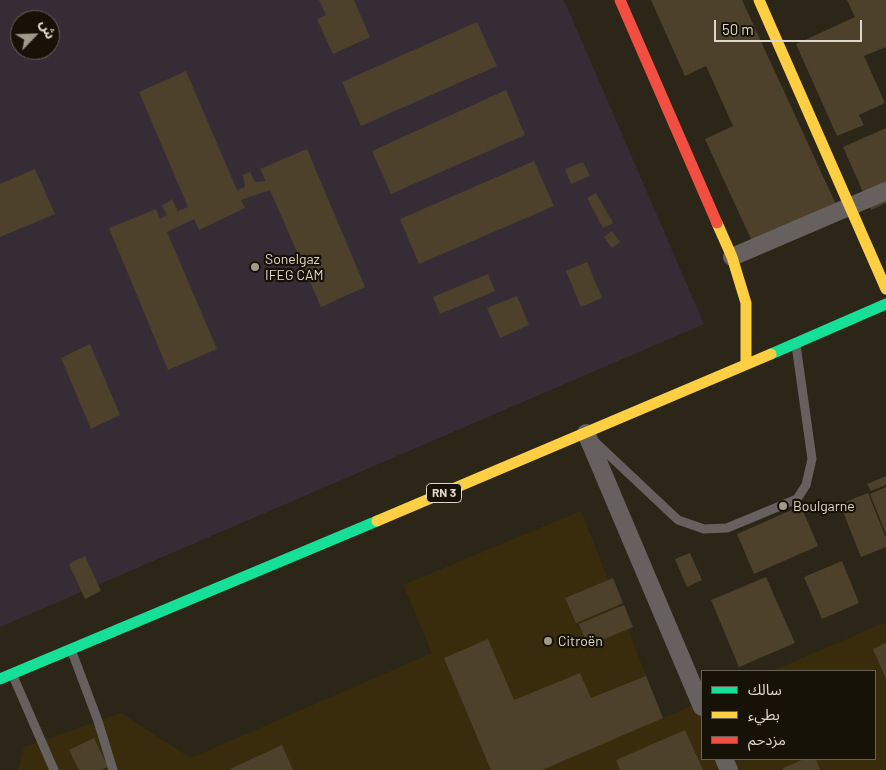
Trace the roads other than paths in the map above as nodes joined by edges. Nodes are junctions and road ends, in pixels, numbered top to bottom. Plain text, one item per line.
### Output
1 (620, 0) edge
2 (759, 0) edge
3 (886, 191) edge
4 (850, 206) junction
5 (732, 257) junction
6 (886, 289) edge
7 (886, 304) edge
8 (796, 343) junction
9 (746, 364) junction
10 (586, 433) junction
11 (71, 650) junction
12 (12, 674) junction
13 (0, 679) edge
14 (701, 705) edge
15 (54, 770) edge
16 (112, 770) edge

1 - 5 main road
2 - 4 main road
3 - 4 street
4 - 5 street
4 - 6 main road
5 - 9 main road
7 - 8 main road, RN 3
8 - 9 main road, RN 3
8 - 10 lane
9 - 10 main road, RN 3
10 - 11 main road, RN 3
10 - 14 street
11 - 12 main road, RN 3
11 - 16 lane
12 - 13 main road, RN 3
12 - 15 lane

